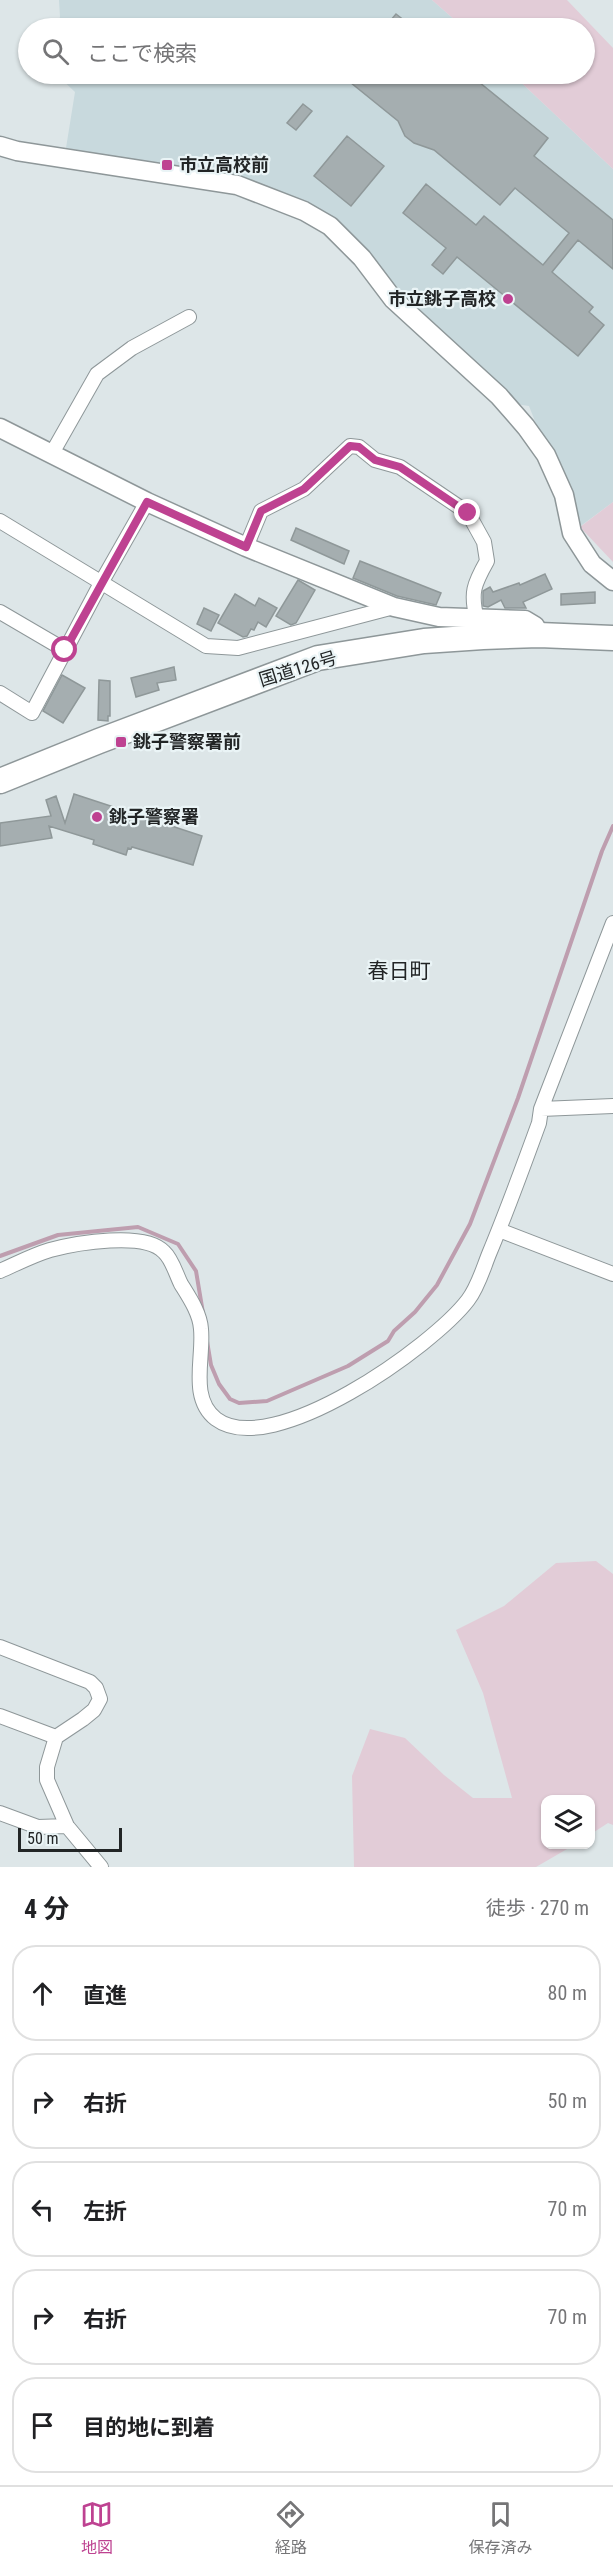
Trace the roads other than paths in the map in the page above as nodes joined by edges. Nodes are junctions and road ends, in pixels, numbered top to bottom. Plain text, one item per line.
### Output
1 (0, 146) edge
2 (189, 317) dead end
3 (0, 428) edge
4 (51, 455) junction
5 (147, 502) junction
6 (0, 521) edge
7 (246, 547) junction
8 (613, 581) edge
9 (101, 582) junction
10 (394, 607) junction
11 (0, 612) edge
12 (477, 619) junction
13 (539, 635) junction
14 (613, 638) edge
15 (65, 650) junction
16 (0, 693) edge
17 (0, 781) edge
18 (613, 923) edge
19 (613, 1106) edge
20 (541, 1109) junction
21 (499, 1230) junction
22 (0, 1271) edge
23 (613, 1274) edge
24 (0, 1647) edge
25 (0, 1716) edge
26 (56, 1737) junction
27 (0, 1813) edge
28 (67, 1826) junction
29 (101, 1867) edge

1 - 8 street
2 - 4 street
3 - 4 street
4 - 5 street
5 - 7 street
5 - 9 street
6 - 9 street
7 - 10 street
7 - 12 street
9 - 10 street
9 - 15 street
10 - 12 street
11 - 15 street
12 - 13 street
13 - 14 highway, 国道126号
13 - 17 highway, 国道126号
15 - 16 street
18 - 20 street
19 - 20 street
20 - 21 street
21 - 22 street
21 - 23 street
24 - 26 street
25 - 26 street
26 - 28 street
27 - 28 street
28 - 29 street

